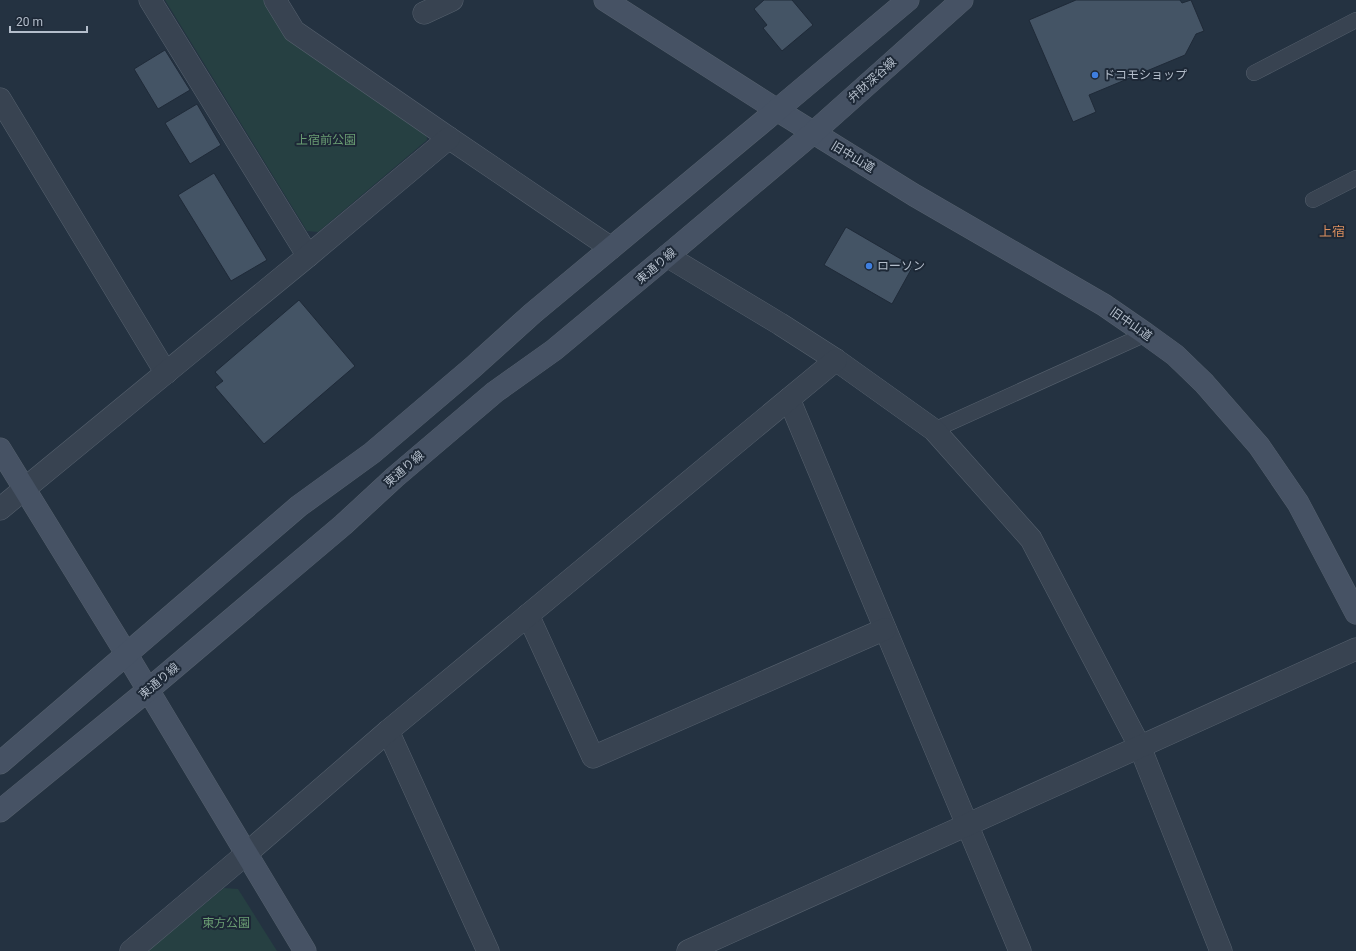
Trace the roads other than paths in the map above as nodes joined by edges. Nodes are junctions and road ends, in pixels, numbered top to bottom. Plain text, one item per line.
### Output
1 (150, 0) edge
2 (275, 0) edge
3 (452, 0) edge
4 (605, 0) edge
5 (908, 0) edge
6 (962, 0) edge
7 (424, 13) dead end
8 (1356, 20) edge
9 (1254, 73) dead end
10 (0, 99) edge
11 (777, 110) junction
12 (813, 133) junction
13 (449, 138) junction
14 (1356, 178) edge
15 (1313, 200) dead end
16 (611, 248) junction
17 (308, 256) junction
18 (668, 256) junction
19 (1146, 334) junction
20 (836, 360) junction
21 (166, 373) junction
22 (789, 399) junction
23 (934, 430) junction
24 (0, 449) edge
25 (24, 488) junction
26 (0, 509) edge
27 (1355, 605) edge
28 (528, 615) junction
29 (885, 629) junction
30 (1356, 649) edge
31 (127, 654) junction
32 (148, 690) junction
33 (388, 731) junction
34 (1140, 747) junction
35 (0, 763) edge
36 (0, 811) edge
37 (967, 825) junction
38 (246, 854) junction
39 (131, 951) edge
40 (305, 951) edge
41 (488, 951) edge
42 (688, 951) edge
43 (1020, 951) edge
44 (1221, 951) edge

1 - 17 street
2 - 13 street
3 - 7 street
4 - 11 street
5 - 11 street
6 - 12 street, 弁財深谷線
8 - 9 lane
10 - 21 street
11 - 12 street
11 - 16 street
12 - 18 street, 東通り線
12 - 19 street, 旧中山道
13 - 16 street
13 - 17 street
14 - 15 lane
16 - 31 street
17 - 21 street
18 - 20 street
18 - 32 street, 東通り線
19 - 23 lane
19 - 27 street, 旧中山道
20 - 22 street
20 - 23 street
21 - 25 street
22 - 28 street
22 - 29 street
23 - 34 street
24 - 25 street
25 - 26 street
25 - 31 street
28 - 29 street
28 - 33 street
29 - 37 street
30 - 34 street
31 - 32 street
31 - 35 street
32 - 36 street, 東通り線
32 - 38 street
33 - 38 street
33 - 41 street
34 - 37 street
34 - 44 street
37 - 42 street
37 - 43 street
38 - 39 street
38 - 40 street

